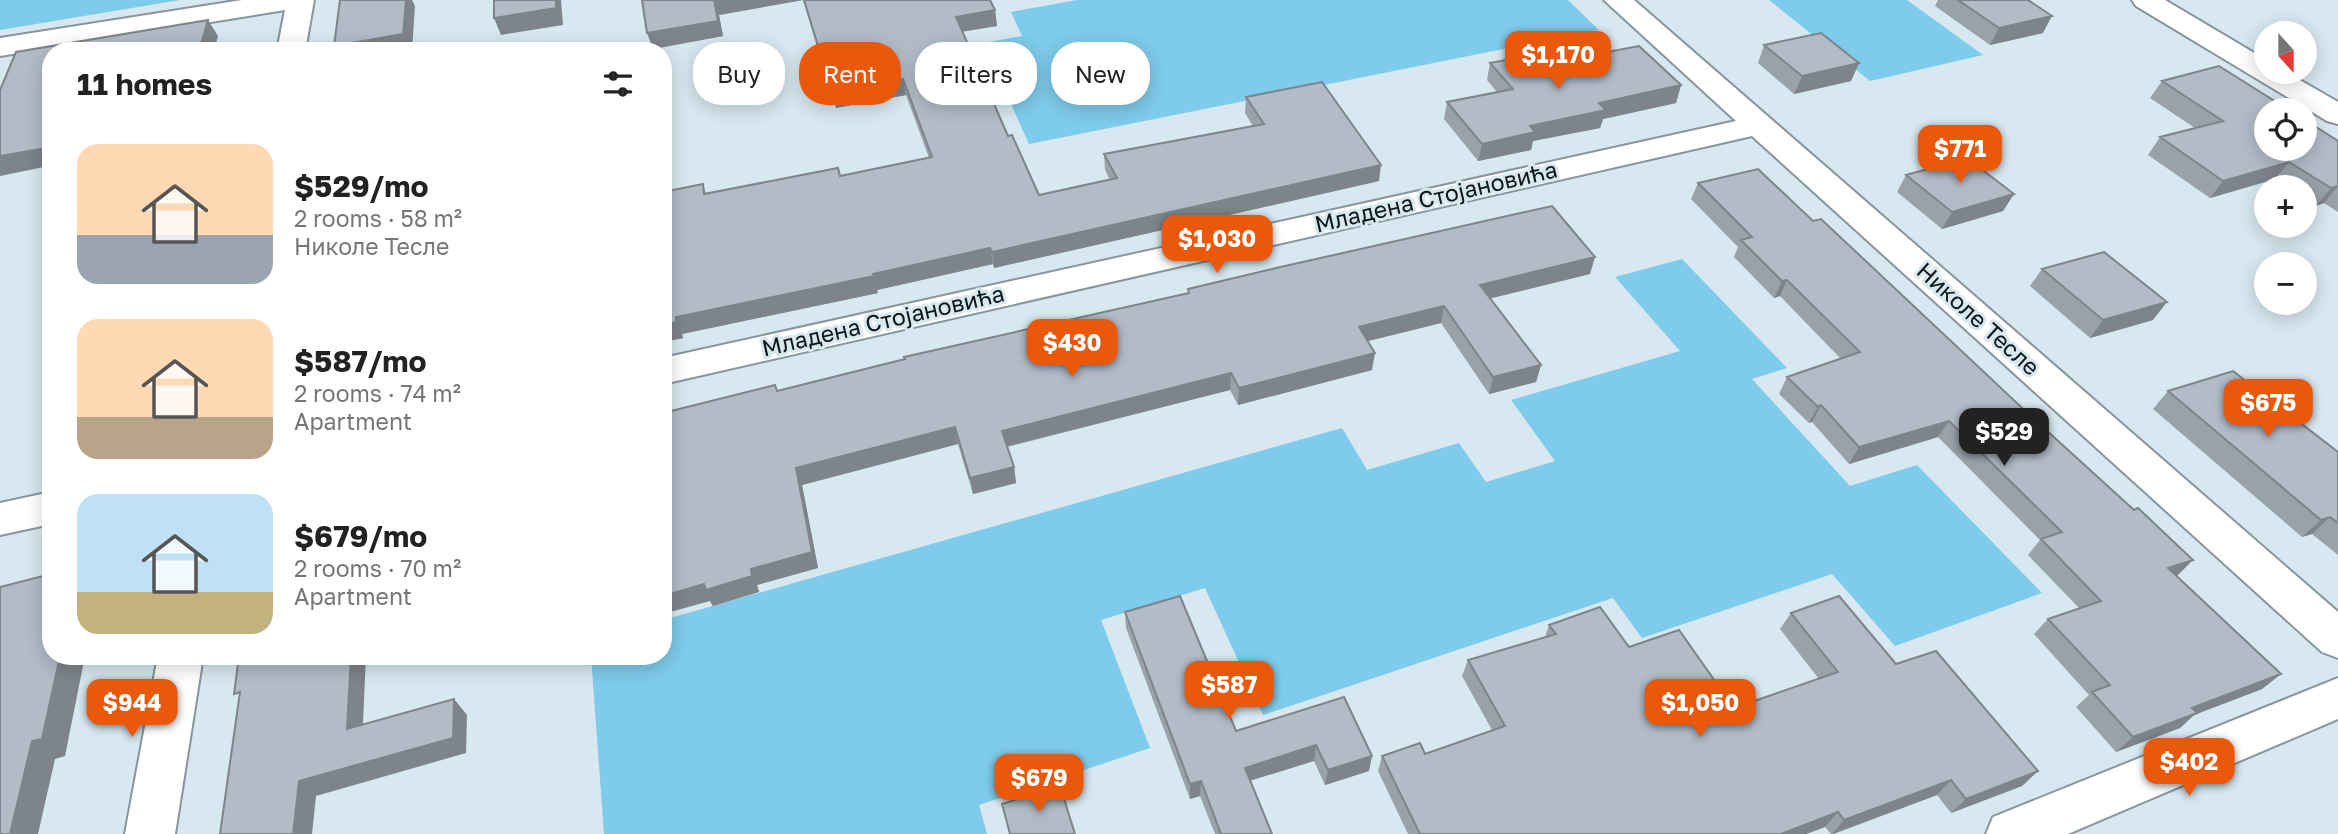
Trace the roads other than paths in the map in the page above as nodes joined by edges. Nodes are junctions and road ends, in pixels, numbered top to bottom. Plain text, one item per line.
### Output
1 (293, 0) edge
2 (300, 0) edge
3 (1618, 0) edge
4 (2146, 0) edge
5 (293, 42) edge
6 (0, 47) edge
7 (2254, 65) edge
8 (2287, 84) edge
9 (2338, 114) edge
10 (1759, 125) junction
11 (672, 369) edge
12 (42, 510) edge
13 (0, 519) edge
14 (2338, 639) edge
15 (179, 665) edge
16 (2338, 698) edge
17 (150, 834) edge
18 (2011, 834) edge

1 - 6 street
2 - 5 street
3 - 10 street, Николе Тесле
4 - 7 street
8 - 9 street
10 - 11 street, Младена Стојановића
10 - 14 street, Николе Тесле
12 - 13 street
15 - 17 street
16 - 18 street

